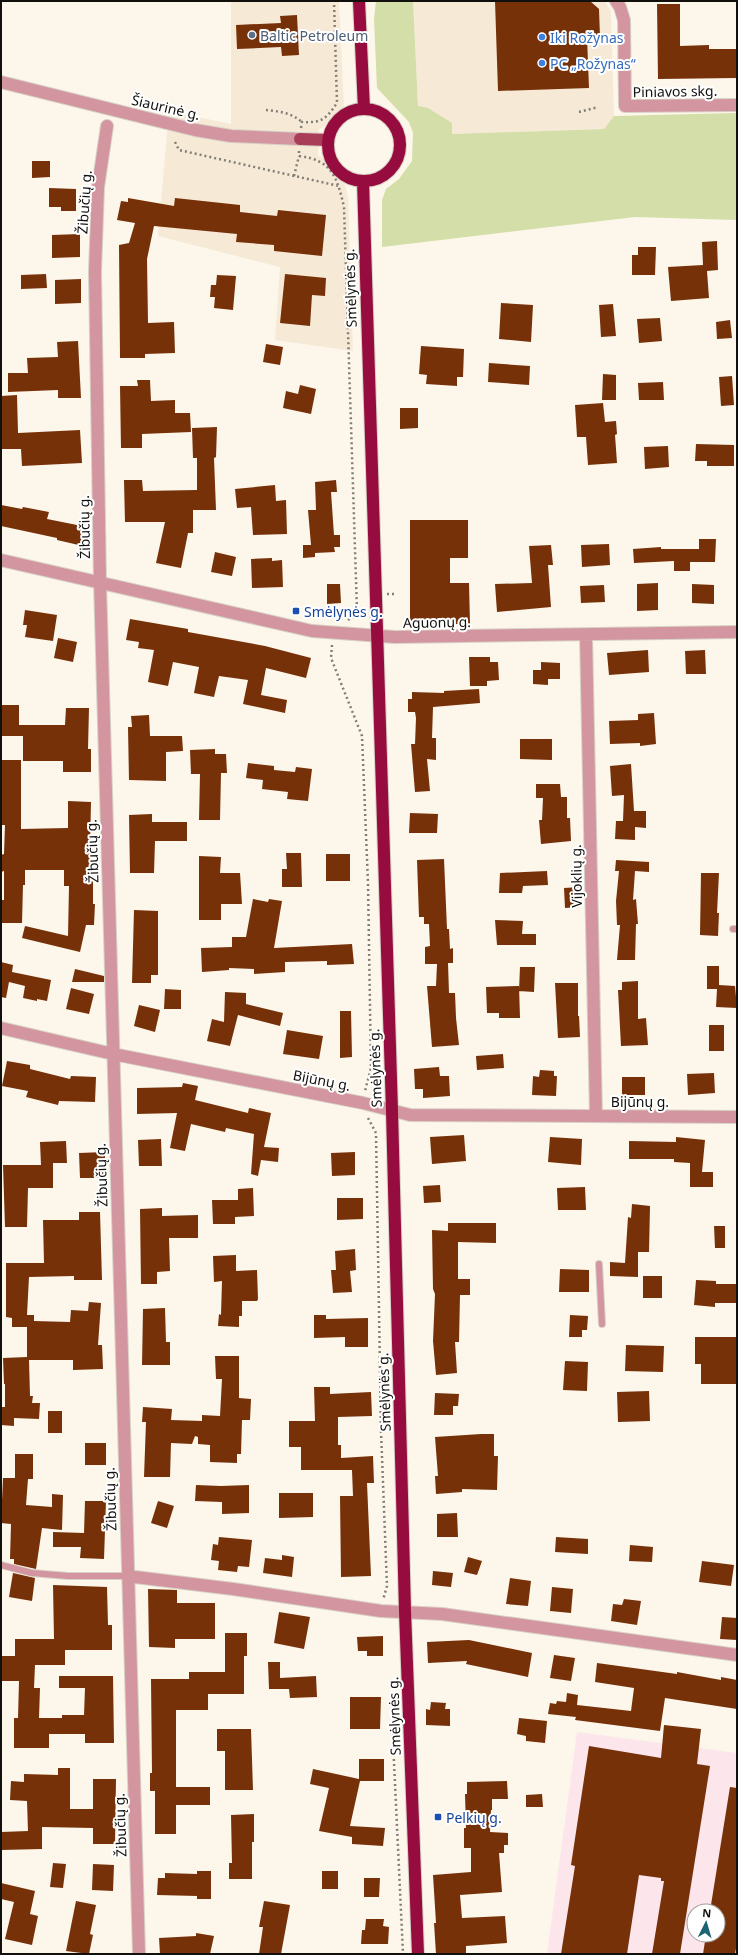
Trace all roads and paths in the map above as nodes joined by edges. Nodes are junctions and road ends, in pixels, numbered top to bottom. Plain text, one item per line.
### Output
1 (334, 1) edge
2 (359, 1) edge
3 (616, 1) edge
4 (1, 82) edge
5 (737, 106) edge
6 (598, 107) dead end
7 (364, 109) junction
8 (266, 110) dead end
9 (580, 112) dead end
10 (302, 122) junction
11 (107, 126) dead end
12 (300, 139) junction
13 (328, 140) junction
14 (175, 142) dead end
15 (299, 156) junction
16 (294, 176) junction
17 (363, 181) junction
18 (339, 186) junction
19 (1, 560) edge
20 (100, 582) junction
21 (737, 632) edge
22 (332, 634) junction
23 (586, 635) junction
24 (376, 637) junction
25 (1, 1028) edge
26 (113, 1054) junction
27 (363, 1103) junction
28 (392, 1111) junction
29 (596, 1116) junction
30 (737, 1117) edge
31 (599, 1264) dead end
32 (602, 1324) dead end
33 (1, 1565) edge
34 (127, 1576) junction
35 (381, 1611) junction
36 (405, 1611) junction
37 (737, 1655) edge
38 (394, 1706) dead end
39 (139, 1954) edge
40 (403, 1954) edge
41 (418, 1954) edge

1 - 10 path
2 - 7 highway
3 - 5 street, Piniavos skg.
4 - 12 street, Šiaurinė g.
6 - 9 path
7 - 13 highway
7 - 17 highway
8 - 10 path
10 - 12 path
11 - 20 street, Žibučių g.
12 - 13 main road, Šiaurinė g.
12 - 15 path
13 - 17 highway
14 - 16 path
15 - 16 path
15 - 18 path
16 - 18 path
17 - 24 highway, Smėlynės g.
18 - 22 path
19 - 20 street, Aguonų g.
20 - 22 street, Aguonų g.
20 - 26 street, Žibučių g.
21 - 23 street, Aguonų g.
22 - 24 street, Aguonų g.
22 - 27 path
23 - 24 street, Aguonų g.
23 - 29 street, Vijoklių g.
24 - 28 highway, Smėlynės g.
25 - 26 street, Bijūnų g.
26 - 27 street, Bijūnų g.
26 - 34 street, Žibučių g.
27 - 28 street, Bijūnų g.
27 - 35 path
28 - 29 street, Bijūnų g.
28 - 36 highway, Smėlynės g.
29 - 30 street, Bijūnų g.
31 - 32 lane
33 - 34 lane
34 - 35 street
34 - 39 street, Žibučių g.
35 - 36 street
36 - 37 street
36 - 41 highway, Smėlynės g.
38 - 40 path

